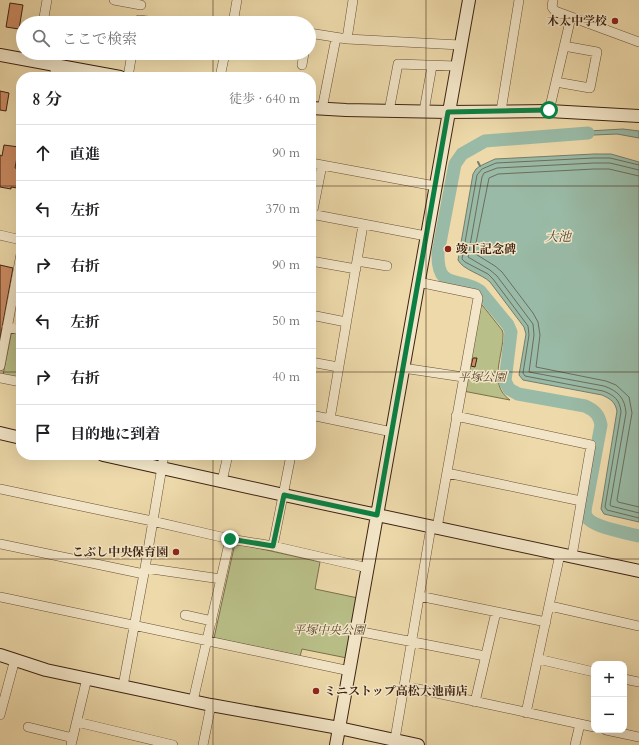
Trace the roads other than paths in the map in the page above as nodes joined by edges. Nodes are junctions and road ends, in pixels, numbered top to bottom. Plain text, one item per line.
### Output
1 (47, 0) edge
2 (114, 0) edge
3 (237, 0) edge
4 (353, 0) edge
5 (468, 0) edge
6 (519, 0) edge
7 (553, 0) edge
8 (142, 3) edge
9 (44, 16) edge
10 (139, 16) edge
11 (234, 16) edge
12 (571, 18) junction
13 (316, 34) edge
14 (336, 38) junction
15 (347, 39) junction
16 (639, 42) edge
17 (460, 45) junction
18 (564, 46) junction
19 (0, 55) edge
20 (16, 56) edge
21 (40, 60) edge
22 (131, 60) edge
23 (224, 60) edge
24 (303, 60) edge
25 (302, 65) dead end
26 (432, 66) junction
27 (456, 66) junction
28 (55, 71) edge
29 (65, 72) edge
30 (129, 72) edge
31 (221, 72) edge
32 (556, 82) junction
33 (316, 108) edge
34 (549, 110) junction
35 (389, 111) junction
36 (424, 111) junction
37 (501, 111) junction
38 (448, 112) junction
39 (639, 116) edge
40 (316, 164) edge
41 (322, 165) junction
42 (435, 186) junction
43 (316, 195) edge
44 (316, 216) edge
45 (363, 225) junction
46 (0, 235) edge
47 (426, 236) junction
48 (16, 239) edge
49 (316, 261) edge
50 (356, 265) junction
51 (387, 266) dead end
52 (418, 282) junction
53 (16, 290) edge
54 (316, 316) edge
55 (346, 322) junction
56 (7, 327) junction
57 (16, 329) edge
58 (316, 363) edge
59 (0, 366) edge
60 (338, 367) junction
61 (403, 368) junction
62 (463, 377) junction
63 (0, 378) edge
64 (16, 381) edge
65 (316, 416) edge
66 (456, 416) junction
67 (330, 419) junction
68 (392, 432) junction
69 (0, 433) edge
70 (16, 437) edge
71 (127, 460) edge
72 (163, 460) edge
73 (227, 460) edge
74 (290, 460) edge
75 (161, 467) junction
76 (447, 473) junction
77 (222, 481) junction
78 (0, 489) edge
79 (284, 495) junction
80 (581, 501) junction
81 (377, 515) junction
82 (152, 521) junction
83 (434, 528) junction
84 (230, 539) junction
85 (0, 544) edge
86 (273, 546) junction
87 (566, 555) junction
88 (368, 568) junction
89 (144, 571) junction
90 (639, 571) edge
91 (221, 579) junction
92 (420, 596) junction
93 (0, 597) edge
94 (550, 606) junction
95 (496, 612) junction
96 (185, 615) dead end
97 (212, 621) junction
98 (546, 622) junction
99 (134, 624) junction
100 (639, 626) edge
101 (357, 631) junction
102 (208, 640) junction
103 (412, 643) junction
104 (0, 655) edge
105 (485, 656) junction
106 (15, 659) junction
107 (538, 659) junction
108 (350, 671) junction
109 (591, 671) edge
110 (87, 678) junction
111 (627, 680) edge
112 (639, 682) edge
113 (123, 686) junction
114 (404, 686) junction
115 (193, 701) junction
116 (475, 702) junction
117 (211, 705) junction
118 (526, 713) junction
119 (0, 715) edge
120 (77, 722) junction
121 (580, 724) junction
122 (591, 726) edge
123 (28, 728) dead end
124 (339, 728) junction
125 (620, 733) edge
126 (639, 737) edge
127 (72, 742) edge
128 (394, 742) edge
129 (173, 745) edge
130 (203, 745) edge
131 (336, 745) edge
132 (418, 745) edge
133 (575, 745) edge

1 - 9 street
2 - 8 street
3 - 11 street
4 - 15 street
5 - 17 street
6 - 37 street
7 - 12 street
8 - 10 street
12 - 16 street
12 - 18 street
13 - 14 street
14 - 15 street
14 - 33 street
15 - 17 street
17 - 27 street
18 - 32 street
18 - 32 street
19 - 20 street
21 - 28 street
22 - 30 street
23 - 31 street
24 - 25 street
26 - 27 street
26 - 35 street
26 - 36 street
27 - 38 street
28 - 29 street
32 - 34 street
33 - 35 street
34 - 37 street
34 - 39 street
35 - 36 street
36 - 38 street
37 - 38 street
38 - 42 street
40 - 41 street
41 - 42 street
41 - 43 street
42 - 47 street
44 - 45 street
45 - 47 street
45 - 50 street
46 - 48 street
47 - 52 street
49 - 50 street
50 - 51 street
50 - 55 street
52 - 61 street
52 - 62 street
53 - 56 street
54 - 55 street
55 - 60 street
56 - 57 street
56 - 59 street
58 - 60 street
60 - 67 street
61 - 62 street
61 - 68 street
62 - 66 street
63 - 64 street
65 - 67 street
66 - 76 street
66 - 80 street
67 - 68 street
68 - 81 street
69 - 70 street
71 - 75 street
72 - 75 street
73 - 77 street
74 - 79 street
75 - 77 street
75 - 82 street
76 - 80 street
76 - 83 street
77 - 79 street
78 - 82 street
79 - 81 street
79 - 86 street
80 - 87 street
81 - 83 street
81 - 88 street
82 - 84 street
82 - 89 street
83 - 87 street
83 - 92 street
84 - 86 street
84 - 91 street
85 - 89 street
86 - 88 street
87 - 90 street
87 - 94 street
88 - 101 street
89 - 91 street
89 - 99 street
91 - 97 street
92 - 95 street
92 - 103 street
93 - 99 street
94 - 98 street
94 - 100 street
95 - 98 street
95 - 105 street
96 - 97 street
97 - 102 street
98 - 107 street
99 - 102 street
99 - 113 street
101 - 103 street
101 - 108 street
102 - 108 street
102 - 115 street
103 - 105 street
103 - 114 street
104 - 106 street
105 - 116 street
106 - 110 street
106 - 119 street
107 - 109 street
107 - 118 street
108 - 124 street
110 - 113 street
110 - 120 street
111 - 112 street
113 - 115 street
114 - 116 street
114 - 128 street
115 - 117 street
116 - 118 street
117 - 124 street
117 - 130 street
118 - 121 street
120 - 127 street
120 - 129 street
121 - 122 street
121 - 133 street
123 - 127 street
124 - 128 street
124 - 131 street
125 - 126 street
128 - 132 street

